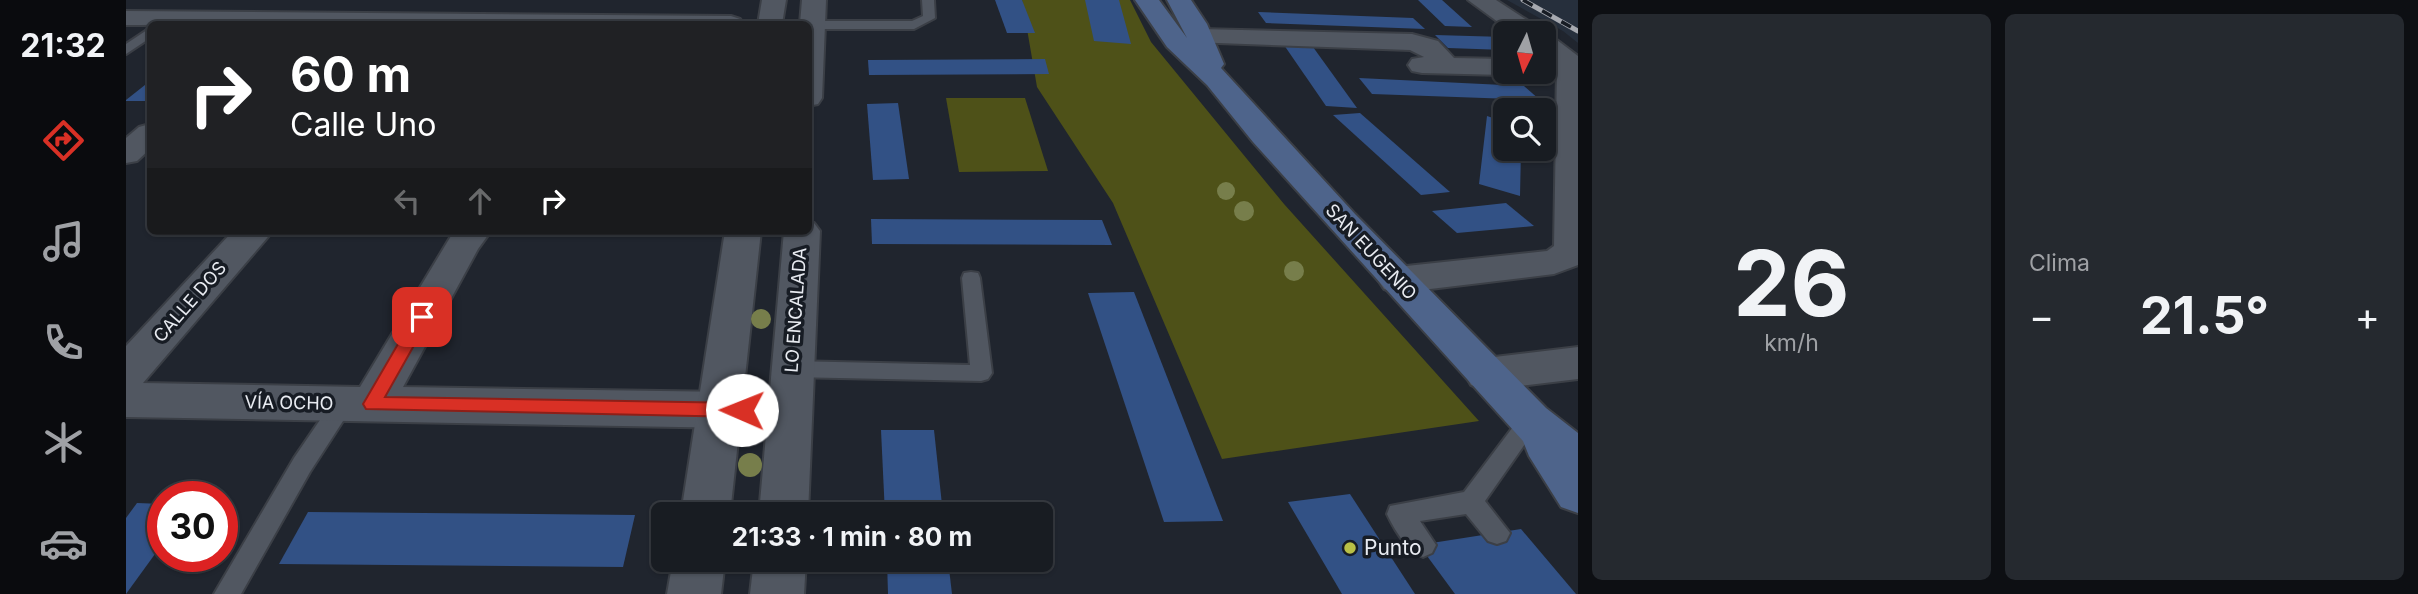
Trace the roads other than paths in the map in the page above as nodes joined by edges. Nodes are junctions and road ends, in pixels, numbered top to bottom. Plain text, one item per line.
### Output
1 (590, 0) edge
2 (774, 0) edge
3 (928, 0) edge
4 (1147, 0) edge
5 (1179, 0) edge
6 (1480, 0) edge
7 (811, 17) edge
8 (126, 18) edge
9 (578, 21) edge
10 (770, 21) edge
11 (1512, 21) edge
12 (147, 22) edge
13 (147, 35) edge
14 (1200, 37) junction
15 (126, 50) edge
16 (1556, 51) edge
17 (1493, 67) edge
18 (1558, 68) edge
19 (1217, 79) junction
20 (147, 136) edge
21 (126, 154) edge
22 (1576, 208) edge
23 (250, 235) edge
24 (470, 235) edge
25 (742, 235) edge
26 (802, 235) edge
27 (971, 278) dead end
28 (1397, 279) junction
29 (1578, 363) edge
30 (126, 374) edge
31 (1486, 374) junction
32 (790, 390) junction
33 (126, 400) edge
34 (358, 404) junction
35 (719, 410) junction
36 (1530, 421) junction
37 (1578, 459) edge
38 (1578, 492) edge
39 (707, 502) edge
40 (784, 502) edge
41 (1471, 502) junction
42 (1497, 533) dead end
43 (1423, 545) dead end
44 (697, 572) edge
45 (779, 572) edge
46 (227, 594) edge
47 (694, 594) edge
48 (777, 594) edge

1 - 9 street
2 - 10 street
3 - 7 lane
4 - 19 main road, SAN EUGENIO
5 - 14 main road, SAN EUGENIO
6 - 11 street
8 - 12 street
13 - 15 lane
14 - 17 street
14 - 19 main road, SAN EUGENIO
16 - 18 street
18 - 22 street
19 - 28 main road, SAN EUGENIO
20 - 21 street
22 - 28 street
23 - 30 street, CALLE DOS
24 - 34 street
25 - 35 street
26 - 32 street, LO ENCALADA
27 - 32 lane
28 - 31 main road, SAN EUGENIO
29 - 31 street
31 - 36 main road, SAN EUGENIO
32 - 35 street, VÍA OCHO
32 - 40 street, LO ENCALADA
33 - 34 street, VÍA OCHO
34 - 35 street, VÍA OCHO
34 - 46 lane
35 - 39 street
36 - 37 main road, SAN EUGENIO
36 - 38 main road, SAN EUGENIO
36 - 41 lane
41 - 42 lane
41 - 43 lane
44 - 47 street
45 - 48 street

